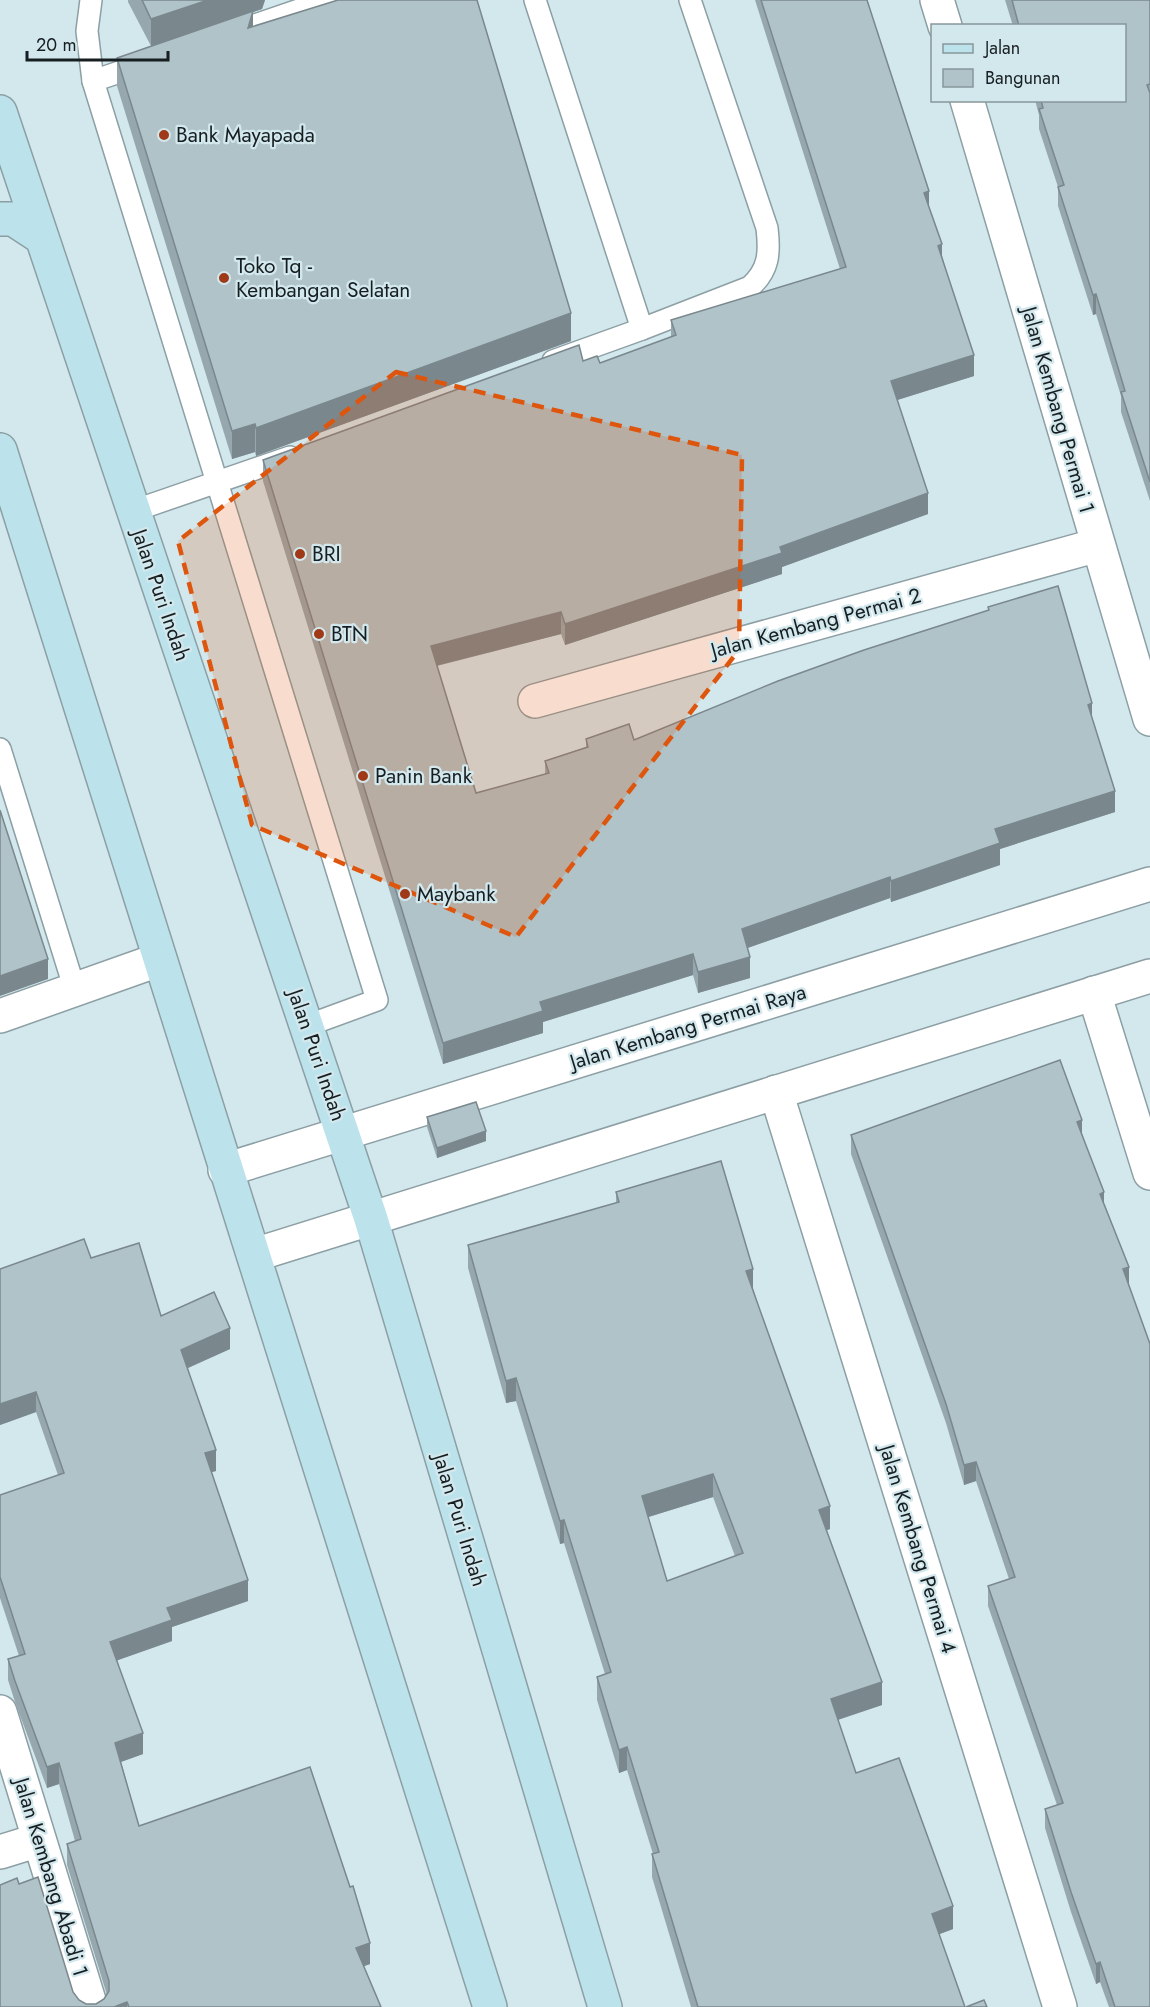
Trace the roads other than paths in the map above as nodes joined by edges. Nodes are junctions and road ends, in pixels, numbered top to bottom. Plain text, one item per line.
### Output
1 (91, 0) edge
2 (328, 0) edge
3 (535, 0) edge
4 (690, 0) edge
5 (938, 0) edge
6 (944, 24) edge
7 (205, 42) edge
8 (160, 58) edge
9 (93, 81) junction
10 (968, 102) edge
11 (0, 112) edge
12 (0, 219) edge
13 (39, 236) junction
14 (642, 329) junction
15 (530, 370) edge
16 (0, 450) edge
17 (306, 452) edge
18 (217, 484) junction
19 (133, 511) junction
20 (1098, 545) junction
21 (535, 701) dead end
22 (1150, 718) edge
23 (0, 749) edge
24 (1150, 884) edge
25 (158, 960) junction
26 (1150, 976) edge
27 (75, 990) junction
28 (1094, 993) junction
29 (0, 1016) edge
30 (306, 1026) junction
31 (776, 1092) junction
32 (343, 1133) junction
33 (225, 1170) junction
34 (1150, 1173) edge
35 (371, 1219) junction
36 (254, 1255) junction
37 (0, 1712) edge
38 (39, 1840) junction
39 (0, 1852) edge
40 (91, 2007) edge
41 (490, 2007) edge
42 (605, 2007) edge
43 (1060, 2007) edge

1 - 9 lane
2 - 7 lane
3 - 14 lane
4 - 14 lane
5 - 6 street
8 - 9 lane
9 - 18 lane
10 - 20 street, Jalan Kembang Permai 1
11 - 13 main road, Jalan Puri Indah
12 - 13 main road
13 - 19 main road, Jalan Puri Indah
14 - 15 lane
16 - 25 main road
17 - 18 lane
18 - 19 lane
18 - 30 lane
19 - 30 main road, Jalan Puri Indah
20 - 21 street, Jalan Kembang Permai 2
20 - 22 street, Jalan Kembang Permai 1
23 - 27 lane
24 - 32 street, Jalan Kembang Permai Raya
25 - 27 street
25 - 33 main road
26 - 28 street
27 - 29 street
28 - 31 street
28 - 34 street
30 - 32 main road, Jalan Puri Indah
31 - 35 street
31 - 43 street, Jalan Kembang Permai 4
32 - 33 street, Jalan Kembang Permai Raya
32 - 35 main road, Jalan Puri Indah
33 - 36 main road
35 - 36 street
35 - 42 main road, Jalan Puri Indah
36 - 41 main road
37 - 38 street, Jalan Kembang Abadi 1
38 - 39 street
38 - 40 street, Jalan Kembang Abadi 1

